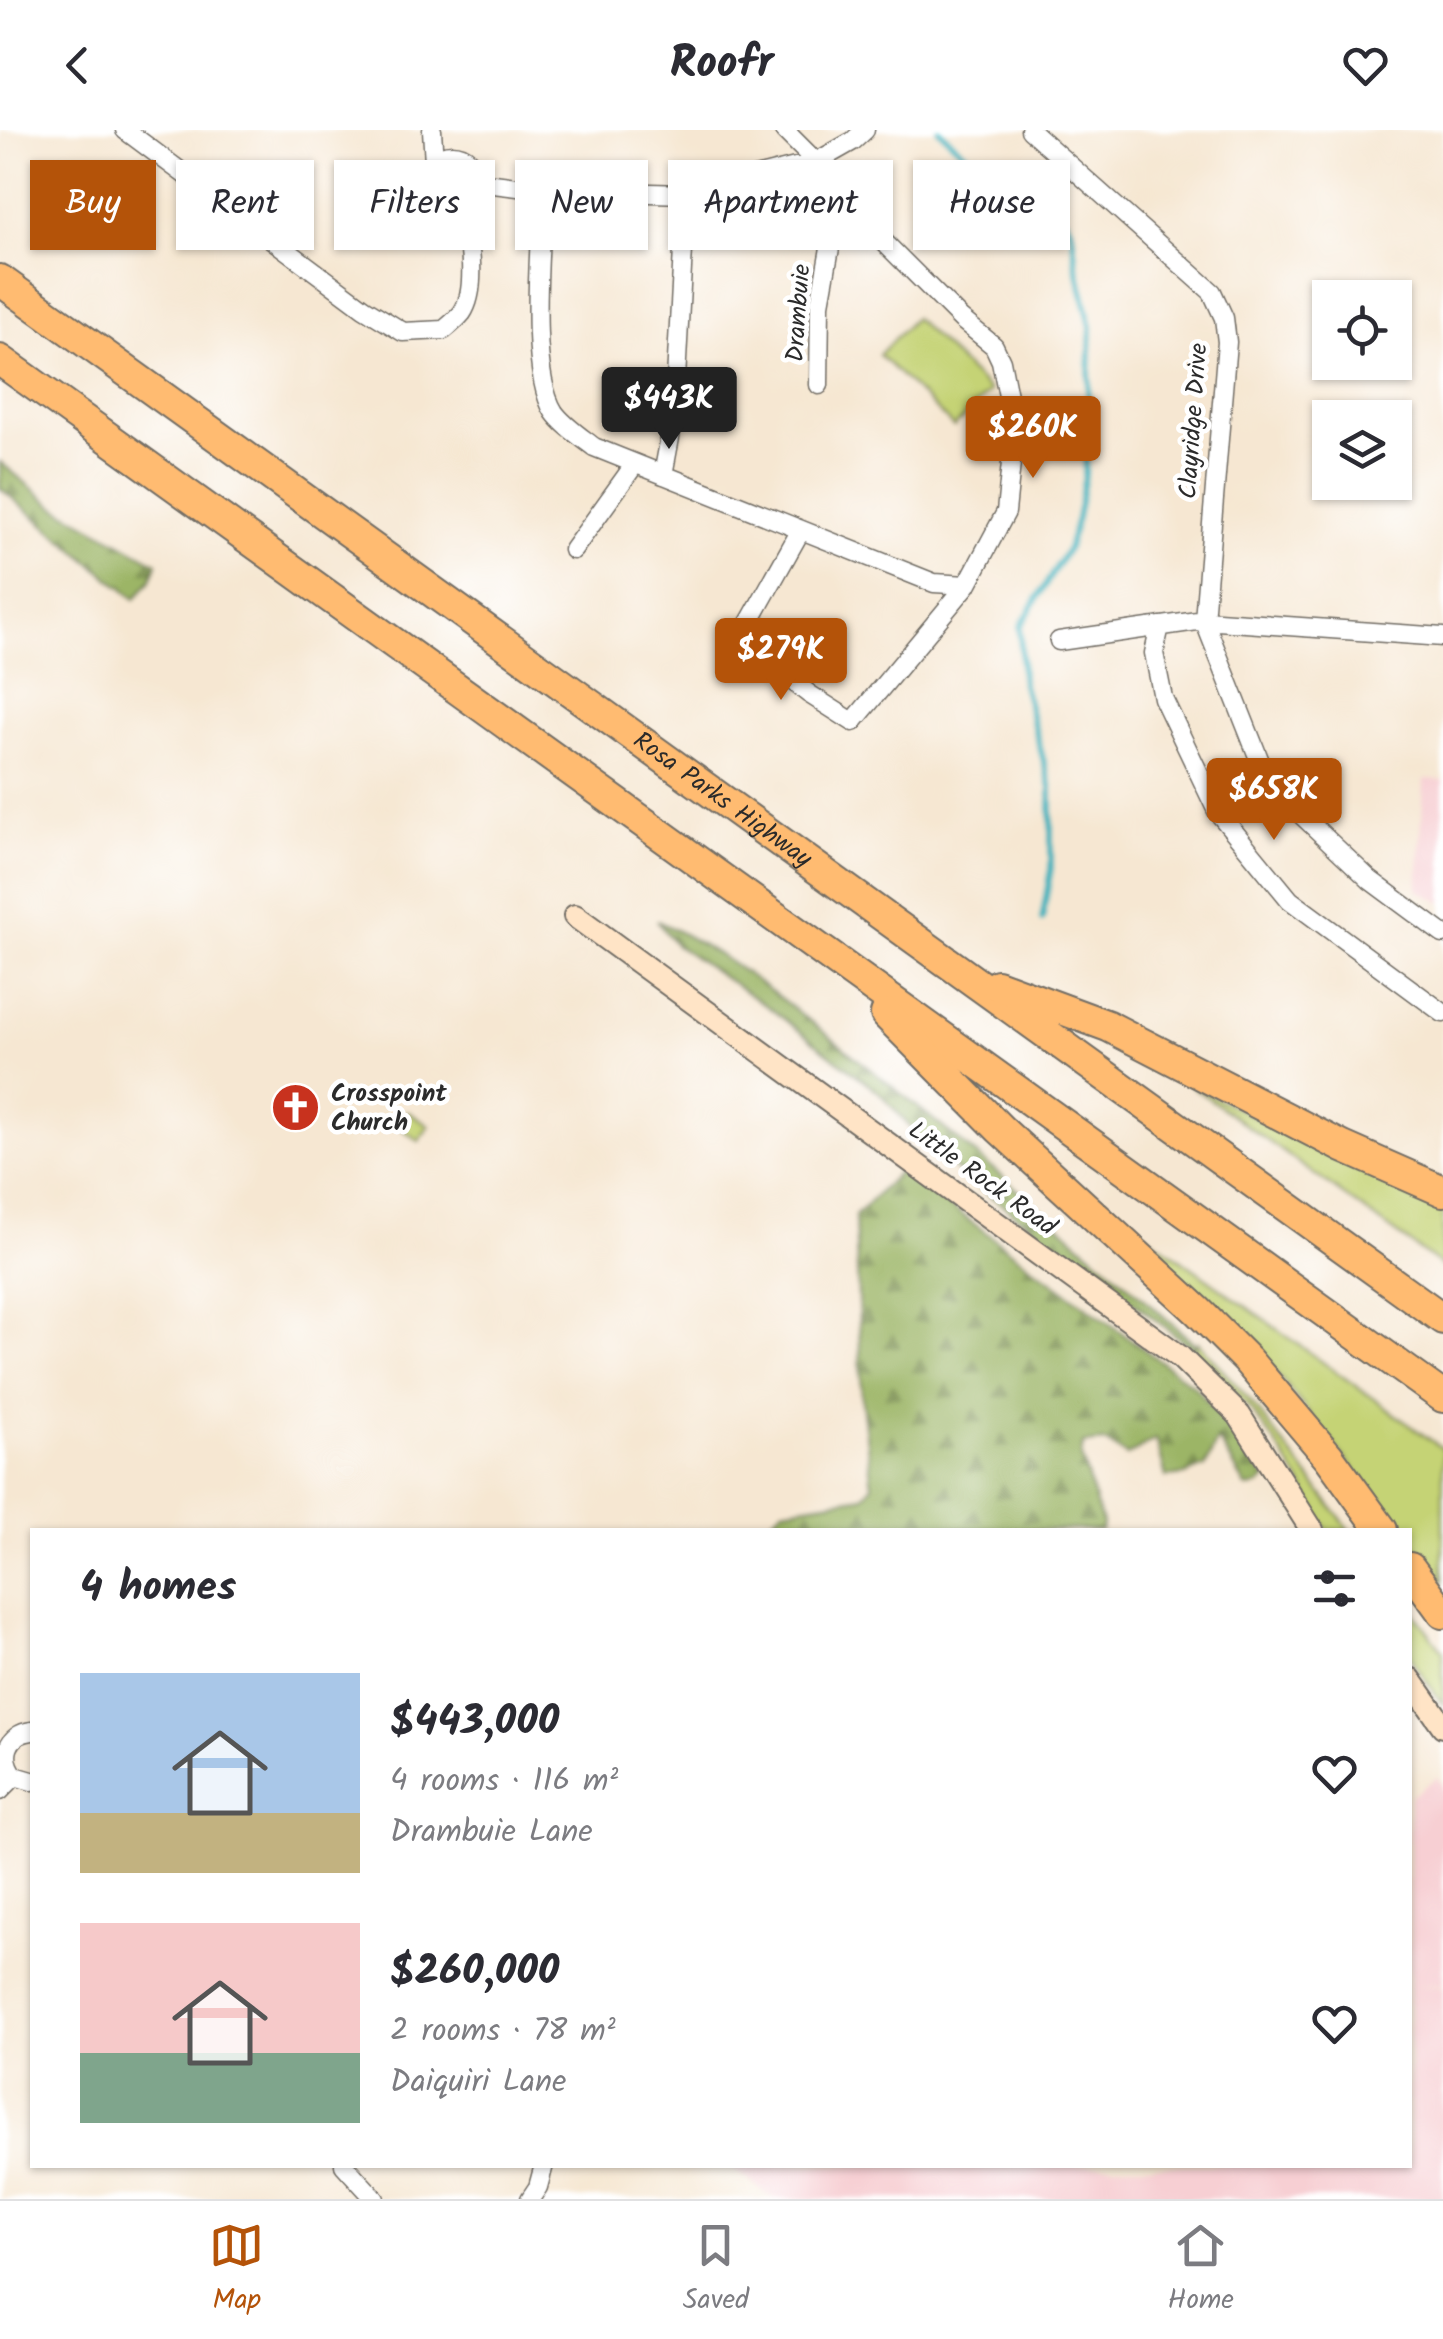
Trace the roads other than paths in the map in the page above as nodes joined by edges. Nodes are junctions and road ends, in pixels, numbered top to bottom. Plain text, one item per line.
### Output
1 (125, 130) edge
2 (432, 130) edge
3 (784, 130) edge
4 (865, 130) edge
5 (1030, 130) edge
6 (434, 160) edge
7 (437, 160) edge
8 (466, 160) edge
9 (814, 160) edge
10 (819, 160) edge
11 (469, 250) edge
12 (541, 250) edge
13 (683, 250) edge
14 (830, 250) edge
15 (893, 250) edge
16 (0, 280) edge
17 (0, 360) edge
18 (819, 385) dead end
19 (635, 464) junction
20 (663, 475) junction
21 (801, 530) junction
22 (573, 550) dead end
23 (967, 585) junction
24 (1204, 620) junction
25 (1160, 626) junction
26 (1443, 637) edge
27 (1059, 640) dead end
28 (575, 916) dead end
29 (1443, 934) edge
30 (824, 952) junction
31 (961, 971) junction
32 (1443, 1012) edge
33 (1443, 1191) edge
34 (1443, 1319) edge
35 (1443, 1396) edge
36 (1311, 1528) edge
37 (1381, 1528) edge
38 (1412, 1571) edge
39 (1443, 1612) edge
40 (1412, 1682) edge
41 (1443, 1726) edge
42 (30, 1732) edge
43 (24, 1779) edge
44 (0, 1791) edge
45 (347, 2168) edge
46 (543, 2168) edge
47 (375, 2199) edge
48 (530, 2199) edge

1 - 11 street
2 - 6 street
3 - 9 street
4 - 10 street
5 - 24 street, Clayridge Drive
7 - 8 street
12 - 19 street
13 - 20 street
14 - 18 street, Drambuie
15 - 23 street
16 - 31 highway, Rosa Parks Highway
17 - 30 highway
19 - 20 street
19 - 22 street
20 - 21 street
21 - 23 street
21 - 23 street
24 - 25 street
24 - 26 street
24 - 29 street, Clayridge Drive
25 - 27 street
25 - 32 street
28 - 36 street, Little Rock Road
30 - 35 highway
30 - 37 highway
31 - 33 highway
31 - 34 highway, Rosa Parks Highway
38 - 39 highway
40 - 41 street
42 - 43 street
43 - 44 street
45 - 47 street
46 - 48 street

